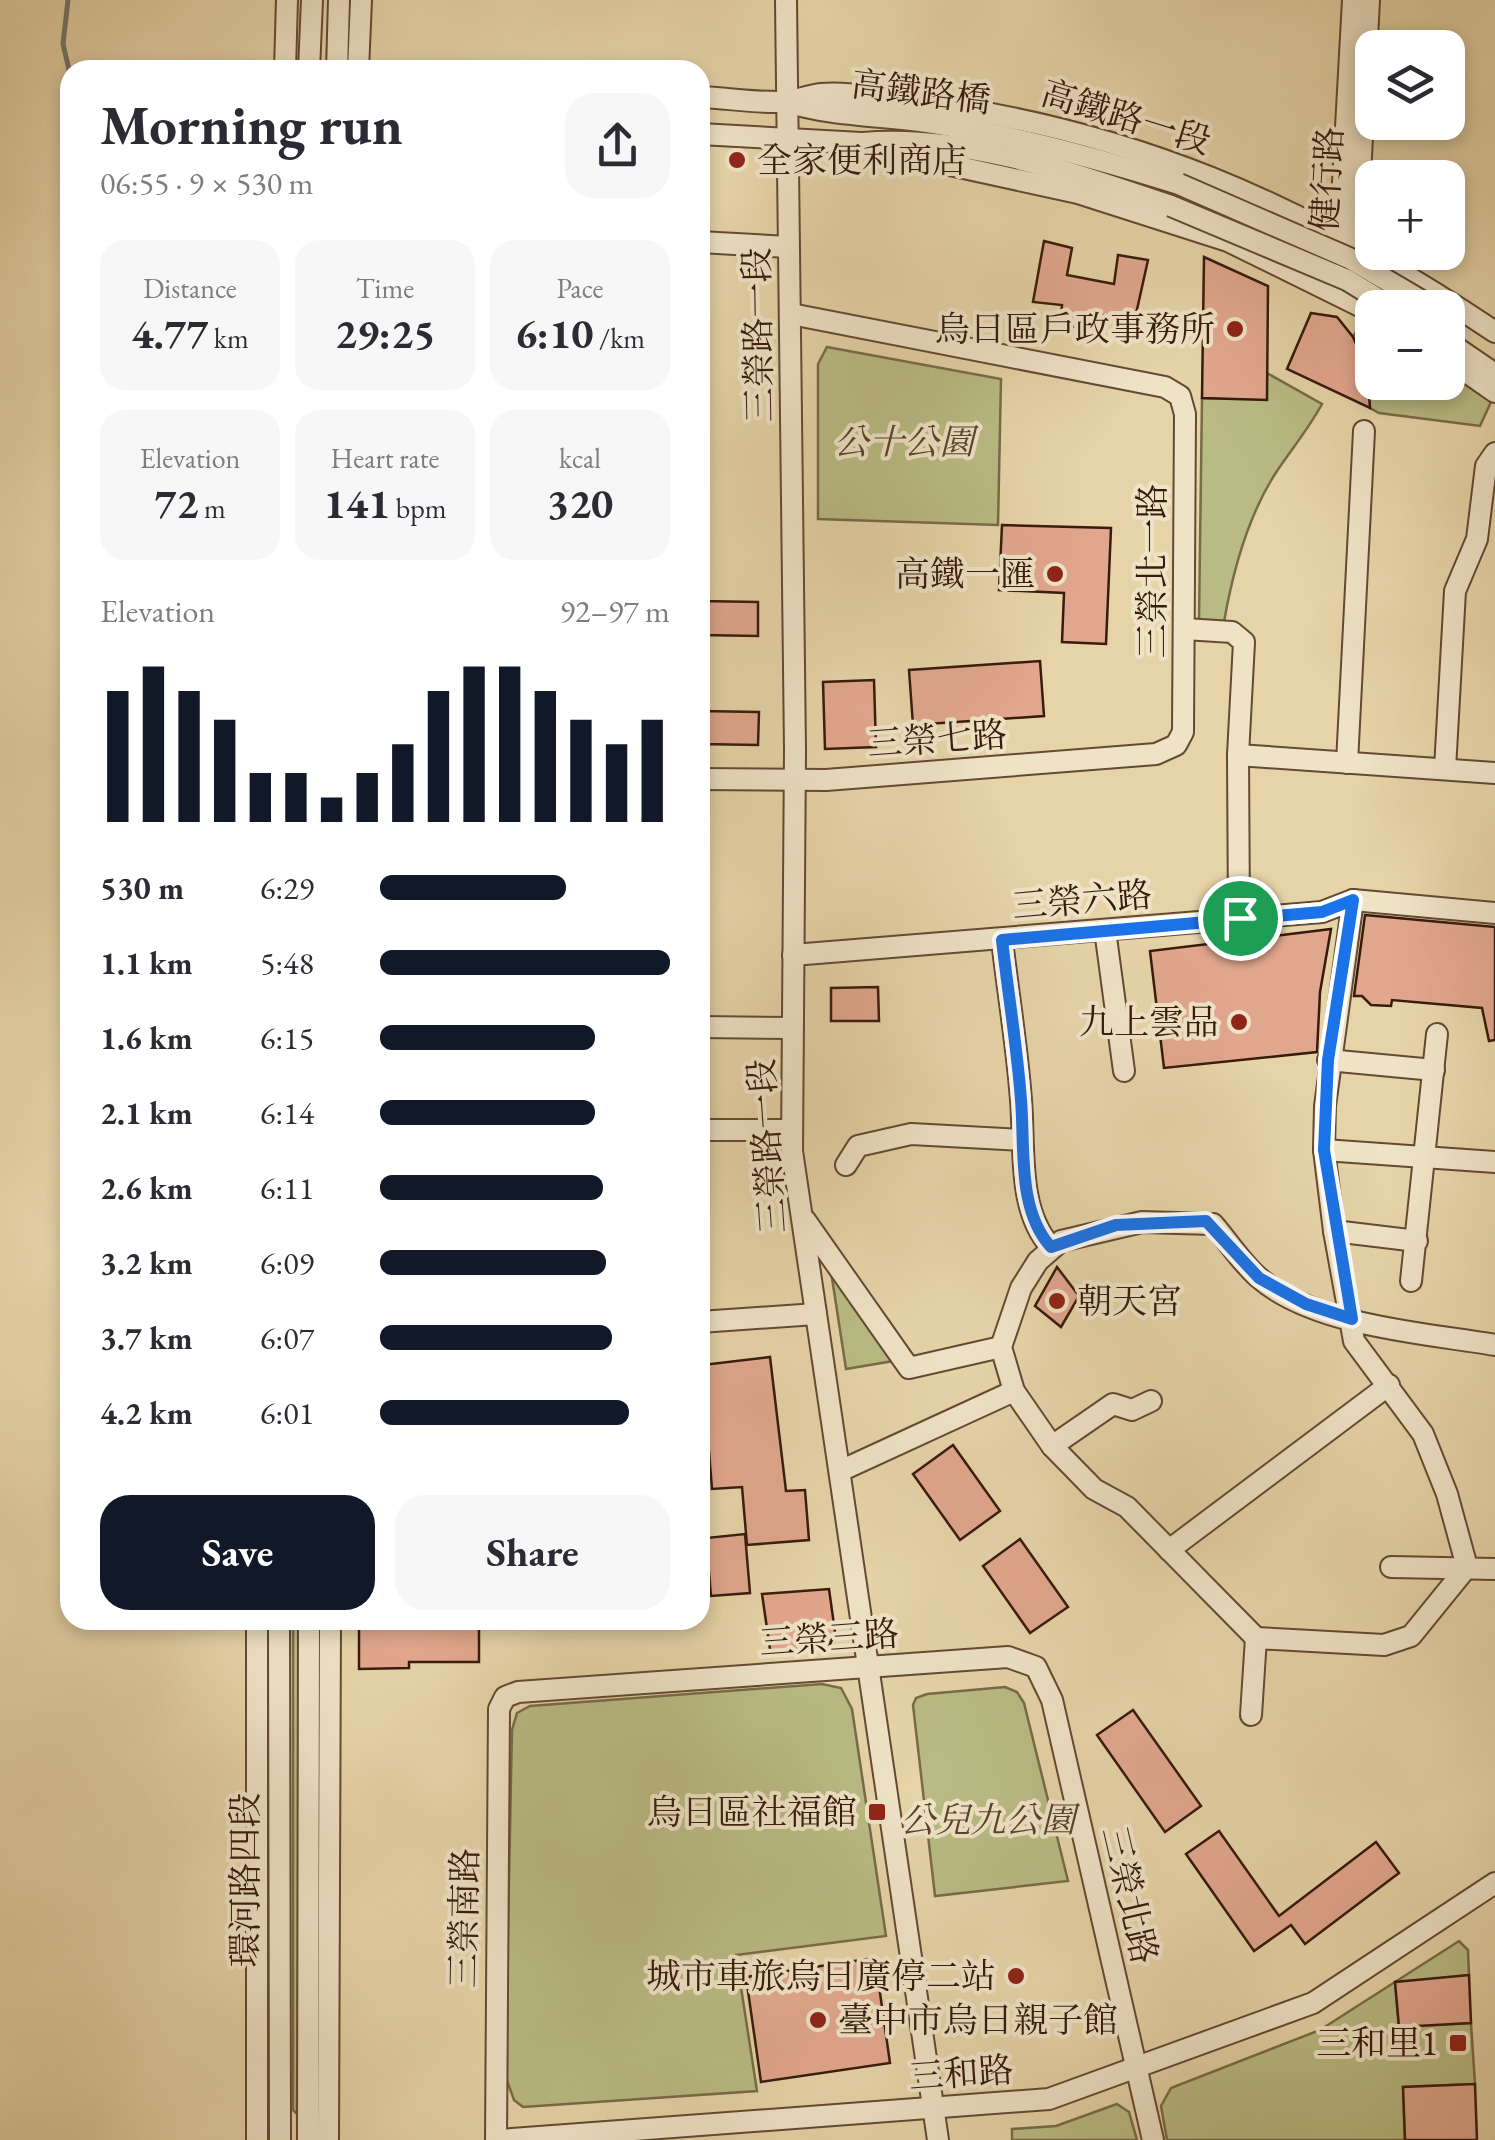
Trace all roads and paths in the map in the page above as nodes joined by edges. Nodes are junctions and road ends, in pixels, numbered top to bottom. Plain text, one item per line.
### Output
1 (288, 0) edge
2 (312, 0) edge
3 (340, 0) edge
4 (361, 0) edge
5 (786, 0) edge
6 (1352, 0) edge
7 (1369, 0) edge
8 (285, 60) edge
9 (309, 60) edge
10 (337, 60) edge
11 (358, 60) edge
12 (710, 98) edge
13 (786, 102) junction
14 (710, 135) edge
15 (786, 139) junction
16 (861, 143) junction
17 (1348, 239) junction
18 (710, 243) edge
19 (788, 247) junction
20 (1363, 290) edge
21 (1403, 290) edge
22 (1354, 301) edge
23 (791, 314) junction
24 (1465, 328) edge
25 (1495, 332) edge
26 (1495, 348) edge
27 (1465, 354) edge
28 (1465, 370) edge
29 (1495, 374) edge
30 (1495, 392) edge
31 (1364, 431) dead end
32 (1495, 453) edge
33 (1184, 629) junction
34 (1176, 745) joint
35 (1238, 755) junction
36 (1347, 763) junction
37 (1445, 769) junction
38 (1495, 774) edge
39 (710, 780) edge
40 (794, 781) junction
41 (1353, 900) junction
42 (1495, 913) edge
43 (1240, 918) junction
44 (1105, 930) junction
45 (1002, 940) junction
46 (792, 955) junction
47 (710, 1027) edge
48 (792, 1028) junction
49 (1438, 1034) dead end
50 (1328, 1060) junction
51 (1124, 1070) dead end
52 (1434, 1070) junction
53 (710, 1130) edge
54 (792, 1130) junction
55 (1022, 1140) junction
56 (1324, 1150) junction
57 (1427, 1157) junction
58 (1495, 1162) edge
59 (846, 1165) dead end
60 (801, 1214) junction
61 (1334, 1231) junction
62 (1416, 1241) junction
63 (1051, 1247) junction
64 (1411, 1282) dead end
65 (816, 1314) junction
66 (1352, 1319) junction
67 (710, 1321) edge
68 (1495, 1346) edge
69 (1001, 1347) junction
70 (1389, 1385) junction
71 (1014, 1392) junction
72 (1152, 1400) dead end
73 (1052, 1446) junction
74 (840, 1471) junction
75 (1169, 1550) junction
76 (1391, 1567) dead end
77 (1467, 1568) junction
78 (1495, 1569) edge
79 (257, 1630) edge
80 (279, 1630) edge
81 (309, 1630) edge
82 (330, 1630) edge
83 (1256, 1638) junction
84 (1036, 1667) joint
85 (869, 1669) junction
86 (505, 1697) joint
87 (1252, 1714) dead end
88 (1495, 1883) edge
89 (1136, 2068) junction
90 (934, 2108) junction
91 (257, 2140) edge
92 (280, 2140) edge
93 (308, 2140) edge
94 (328, 2140) edge
95 (498, 2140) edge
96 (938, 2140) edge
97 (1153, 2140) edge

1 - 8 street
2 - 9 street
3 - 10 street
4 - 11 street
5 - 13 street, 三榮路一段
6 - 17 street, 健行路
7 - 17 street, 健行路
12 - 13 street, 高鐵路一段
13 - 15 street, 三榮路一段
13 - 17 street, 高鐵路一段
13 - 21 street, 高鐵路橋, bridge
14 - 15 street
15 - 16 street
15 - 19 street, 三榮路一段
16 - 20 street, 高鐵路橋, bridge
16 - 22 street
17 - 22 street, 健行路
17 - 25 street, 高鐵路一段
18 - 19 street
19 - 23 street, 三榮路一段
23 - 33 street, 三榮北一路
23 - 40 street, 三榮路一段
24 - 26 street
27 - 29 street
28 - 30 street
31 - 36 street
32 - 37 street
33 - 34 street, 三榮北一路
33 - 35 street
34 - 40 street, 三榮七路
35 - 36 street
35 - 43 street
36 - 37 street
37 - 38 street
39 - 40 street, 三榮七路
40 - 46 street, 三榮路一段
41 - 42 street, 三榮六路
41 - 43 street, 三榮六路
41 - 50 street
43 - 44 street, 三榮六路
44 - 45 street, 三榮六路
44 - 51 street
45 - 46 street, 三榮六路
45 - 55 street
46 - 48 street, 三榮路一段
47 - 48 street
48 - 54 street, 三榮路一段
49 - 52 street
50 - 52 street
50 - 56 street
52 - 57 street
53 - 54 street
54 - 60 street, 三榮路一段
55 - 59 street
55 - 63 street
56 - 57 street
56 - 61 street
57 - 58 street
57 - 62 street
60 - 65 street, 三榮路一段
60 - 69 street
61 - 62 street
61 - 66 street
62 - 64 street
63 - 66 street
63 - 69 street
65 - 67 street
65 - 74 street, 三榮路一段
66 - 68 street
66 - 70 street
69 - 71 street
70 - 75 street
70 - 77 street
71 - 73 street
71 - 74 street
72 - 73 street
73 - 75 street
74 - 85 street, 三榮路一段
75 - 83 street
76 - 77 street
77 - 78 street
77 - 83 street
79 - 91 street, 環河路四段
80 - 92 street, 環河路四段
81 - 93 street, 環河路四段
82 - 94 street
83 - 87 street
84 - 85 street, 三榮三路
84 - 89 street, 三榮北路
85 - 86 street, 三榮三路
85 - 90 street, 三榮路一段
86 - 95 street, 三榮南路
88 - 89 street, 三和路
89 - 90 street, 三和路
89 - 97 street, 三榮北路
90 - 95 street, 三和路
90 - 96 street, 三榮路一段

